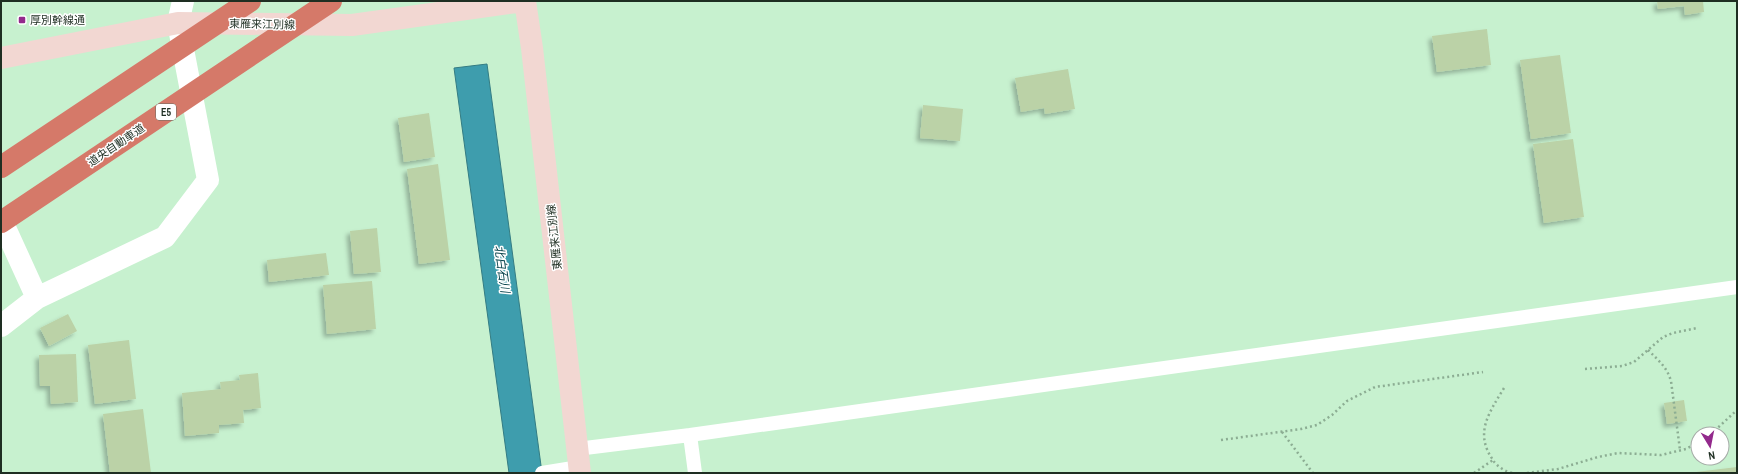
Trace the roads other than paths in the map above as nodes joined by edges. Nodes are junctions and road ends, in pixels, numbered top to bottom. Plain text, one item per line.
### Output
1 (183, 1) edge
2 (250, 1) edge
3 (330, 1) edge
4 (524, 1) edge
5 (178, 23) junction
6 (1, 58) edge
7 (1, 167) edge
8 (1, 219) edge
9 (1, 222) edge
10 (1737, 287) edge
11 (37, 298) junction
12 (1, 326) edge
13 (690, 435) junction
14 (579, 463) edge
15 (548, 472) edge
16 (695, 473) edge

1 - 5 street
2 - 7 highway
3 - 9 highway, 道央自動車道 / E5
4 - 5 main road, 東雁来江別線
4 - 14 main road, 東雁来江別線
5 - 6 main road, 東雁来江別線
5 - 11 street
8 - 11 street
10 - 13 lane
11 - 12 street
13 - 14 lane
13 - 16 lane
14 - 15 lane

